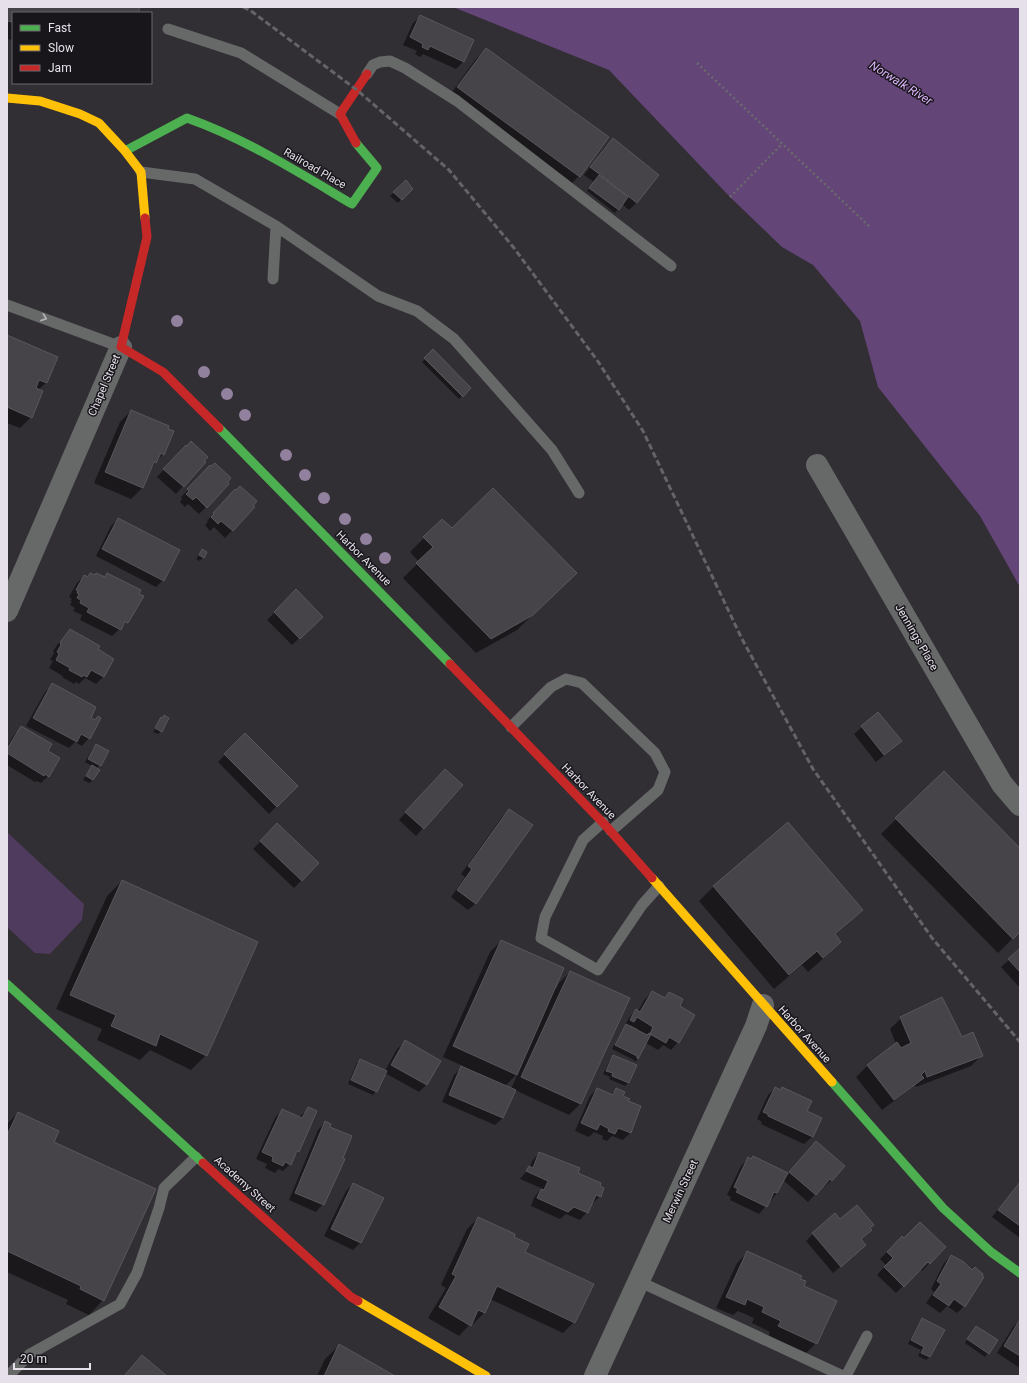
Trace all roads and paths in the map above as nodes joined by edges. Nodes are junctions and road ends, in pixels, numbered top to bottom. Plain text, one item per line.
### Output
1 (168, 29) dead end
2 (697, 63) dead end
3 (368, 74) joint
4 (7, 98) edge
5 (340, 114) junction
6 (782, 144) junction
7 (125, 151) junction
8 (141, 172) junction
9 (730, 197) dead end
10 (276, 226) junction
11 (870, 227) dead end
12 (671, 266) dead end
13 (273, 279) dead end
14 (7, 305) edge
15 (121, 347) junction
16 (817, 465) dead end
17 (579, 493) dead end
18 (7, 611) edge
19 (511, 727) junction
20 (1020, 805) edge
21 (602, 822) junction
22 (611, 831) junction
23 (659, 886) junction
24 (7, 984) edge
25 (763, 1005) junction
26 (196, 1157) junction
27 (1020, 1273) edge
28 (638, 1281) junction
29 (867, 1336) dead end
30 (8, 1376) edge
31 (486, 1376) edge
32 (595, 1376) edge
33 (843, 1376) edge
34 (846, 1376) edge

1 - 5 lane
2 - 6 path
3 - 5 main road
3 - 12 lane
4 - 7 main road
5 - 7 main road, Railroad Place
6 - 9 path
6 - 11 path
7 - 8 main road
8 - 10 lane
8 - 15 main road, Chapel Street
10 - 13 lane
10 - 17 lane
14 -> 15 lane
15 - 18 street, Chapel Street
15 - 19 main road, Harbor Avenue
16 - 20 street, Jennings Place
19 - 21 main road, Harbor Avenue
19 - 22 lane
21 - 22 main road, Harbor Avenue
21 - 23 lane
22 - 23 main road, Harbor Avenue
23 - 25 main road, Harbor Avenue
24 - 26 main road, Academy Street
25 - 27 main road, Harbor Avenue
25 - 28 street, Merwin Street
26 - 30 lane
26 - 31 main road, Academy Street
28 - 32 street, Merwin Street
28 - 33 lane
29 - 34 lane

